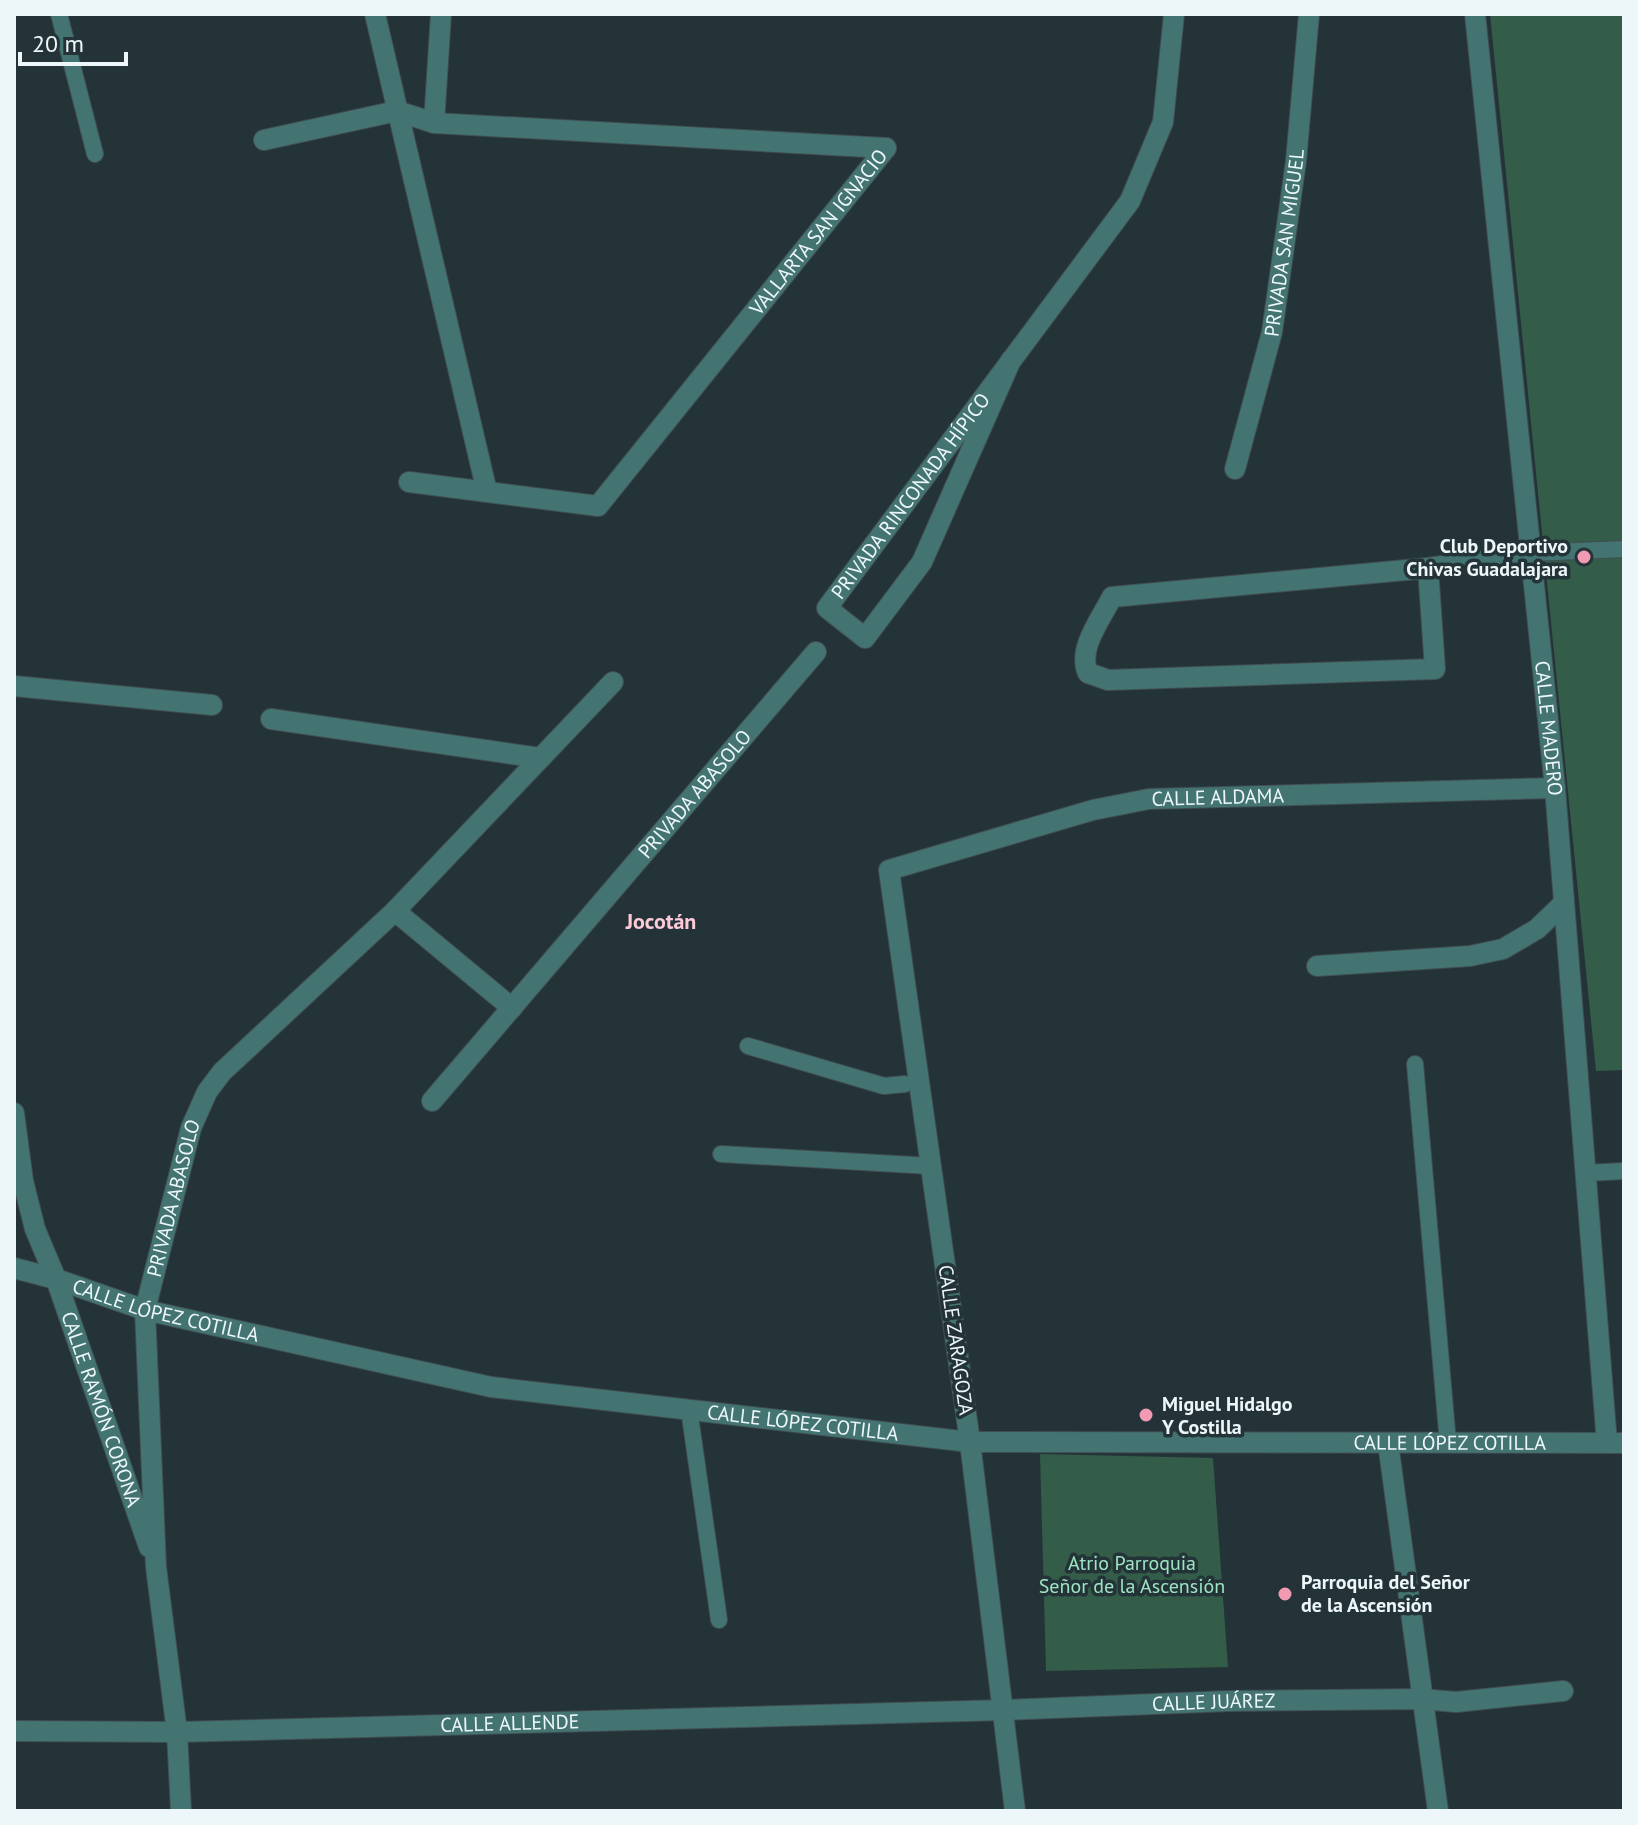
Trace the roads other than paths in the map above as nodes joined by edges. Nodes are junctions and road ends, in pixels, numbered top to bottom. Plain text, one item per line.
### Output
1 (59, 14) edge
2 (375, 14) edge
3 (441, 14) edge
4 (1174, 14) edge
5 (1309, 14) edge
6 (1475, 14) edge
7 (397, 111) junction
8 (434, 123) junction
9 (264, 140) dead end
10 (95, 154) dead end
11 (1011, 360) junction
12 (1235, 469) dead end
13 (409, 482) dead end
14 (487, 492) junction
15 (1624, 549) edge
16 (1532, 553) junction
17 (1428, 568) junction
18 (816, 652) dead end
19 (613, 682) dead end
20 (14, 686) edge
21 (212, 705) dead end
22 (271, 719) dead end
23 (540, 758) junction
24 (1555, 788) junction
25 (889, 870) joint
26 (1564, 903) junction
27 (395, 911) junction
28 (1317, 966) dead end
29 (512, 1008) junction
30 (748, 1046) dead end
31 (1415, 1064) dead end
32 (912, 1083) junction
33 (432, 1101) dead end
34 (14, 1113) edge
35 (721, 1154) dead end
36 (931, 1166) junction
37 (1624, 1171) edge
38 (1586, 1173) junction
39 (14, 1268) edge
40 (56, 1279) junction
41 (145, 1310) junction
42 (689, 1409) junction
43 (970, 1442) junction
44 (1388, 1443) junction
45 (1448, 1443) junction
46 (1616, 1443) edge
47 (156, 1567) junction
48 (719, 1620) dead end
49 (1563, 1691) dead end
50 (1421, 1699) junction
51 (1005, 1710) junction
52 (14, 1731) edge
53 (177, 1732) junction
54 (181, 1811) edge
55 (1015, 1811) edge
56 (1438, 1811) edge

1 - 10 lane
2 - 7 street
3 - 8 street
4 - 11 street, PRIVADA RINCONADA HÍPICO
5 - 12 street, PRIVADA SAN MIGUEL
6 - 16 street, CALLE MADERO
7 - 8 street, VALLARTA SAN IGNACIO
7 - 9 street
7 - 14 street
8 - 14 street, VALLARTA SAN IGNACIO
11 - 11 street, PRIVADA RINCONADA HÍPICO
13 - 14 street, VALLARTA SAN IGNACIO
15 - 16 lane
16 - 17 street
16 - 24 street, CALLE MADERO
17 - 17 street
18 - 29 street, PRIVADA ABASOLO
19 - 23 street, PRIVADA ABASOLO
20 - 21 street
22 - 23 street
23 - 27 street, PRIVADA ABASOLO
24 - 25 street, CALLE ALDAMA
24 - 26 street, CALLE MADERO
25 - 32 street, CALLE ZARAGOZA
26 - 28 street
26 - 38 street, CALLE MADERO
27 - 29 street
27 - 41 street, PRIVADA ABASOLO
29 - 33 street, PRIVADA ABASOLO
30 - 32 lane
31 - 45 lane
32 - 36 street, CALLE ZARAGOZA
34 - 40 street, CALLE RAMÓN CORONA
35 - 36 lane
36 - 43 street, CALLE ZARAGOZA
37 - 38 lane
38 - 46 street, CALLE MADERO
39 - 40 street, CALLE LÓPEZ COTILLA
40 - 41 street, CALLE LÓPEZ COTILLA
40 - 47 street, CALLE RAMÓN CORONA
41 - 42 street, CALLE LÓPEZ COTILLA
41 - 47 street, PRIVADA ABASOLO
42 - 43 street, CALLE LÓPEZ COTILLA
42 - 48 lane
43 - 44 street, CALLE LÓPEZ COTILLA
43 - 51 street, CALLE ZARAGOZA
44 - 45 street, CALLE LÓPEZ COTILLA
44 - 50 street
45 - 46 street, CALLE LÓPEZ COTILLA
47 - 53 street
49 - 50 street, CALLE JUÁREZ
50 - 51 street, CALLE JUÁREZ
50 - 56 street
51 - 53 street, CALLE ALLENDE
51 - 55 street, CALLE ZARAGOZA
52 - 53 street, CALLE ALLENDE
53 - 54 street

